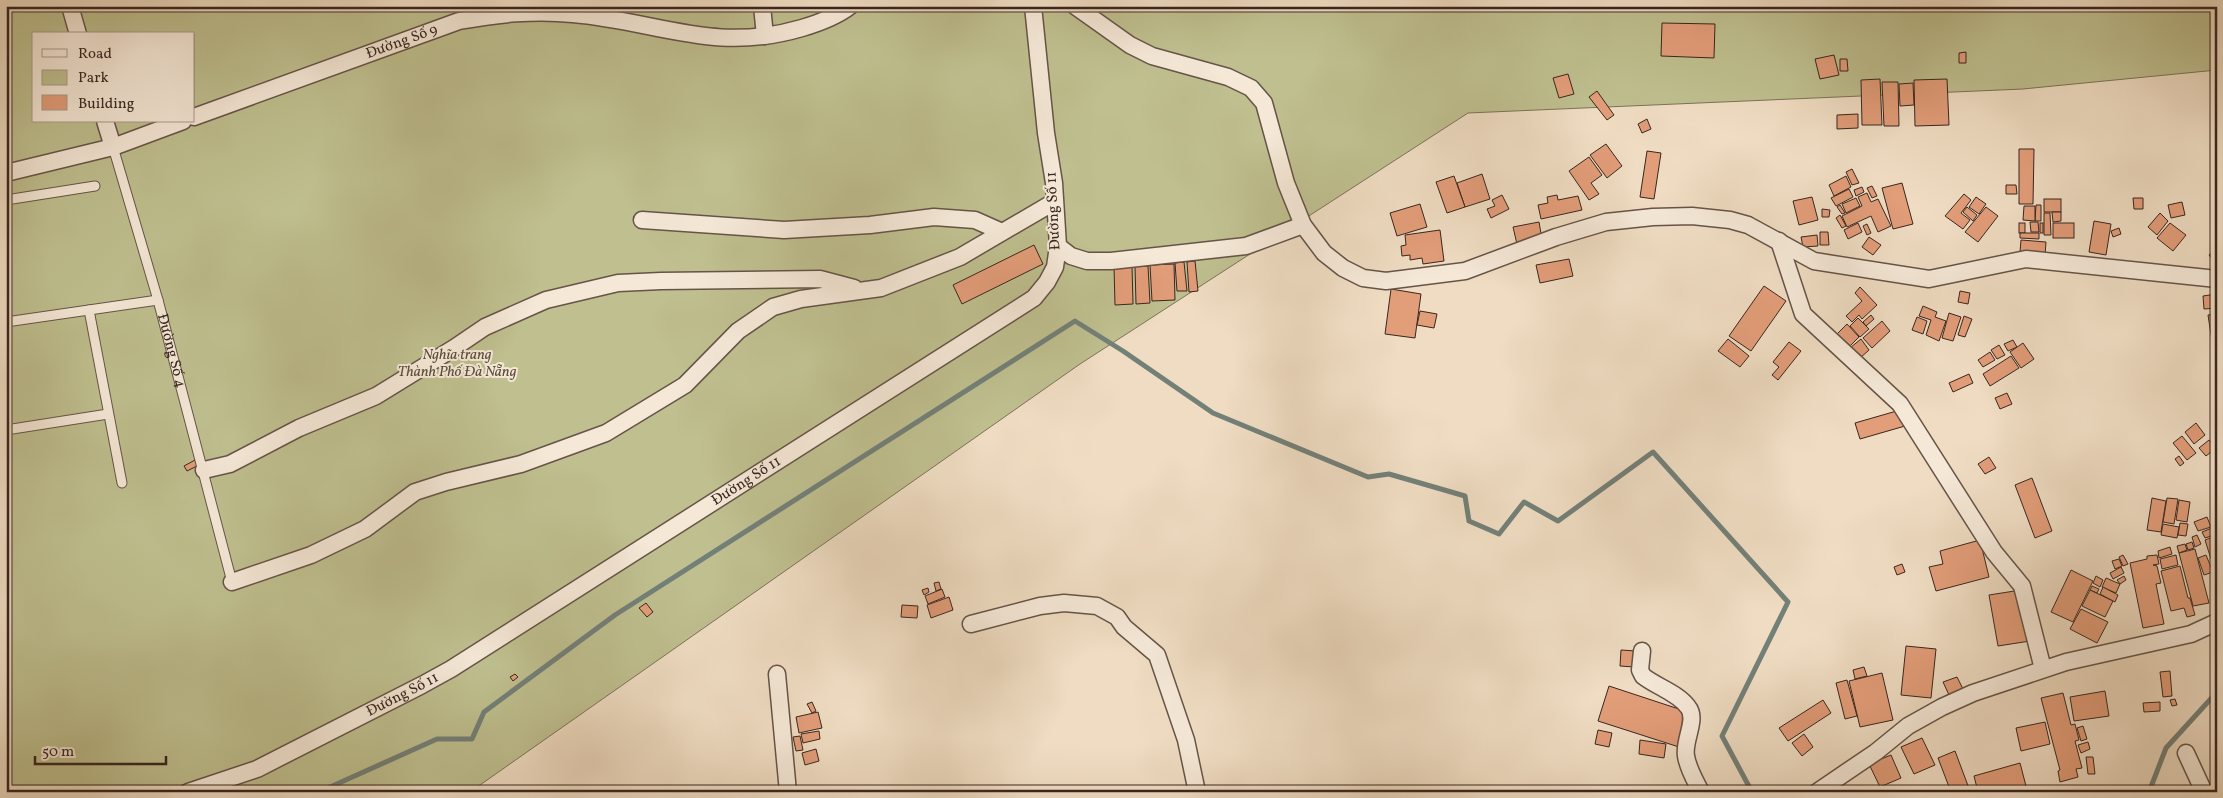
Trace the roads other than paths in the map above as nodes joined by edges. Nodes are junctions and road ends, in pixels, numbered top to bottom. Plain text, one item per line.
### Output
1 (70, 6) edge
2 (762, 6) edge
3 (850, 6) edge
4 (1033, 6) edge
5 (1075, 6) edge
6 (534, 9) edge
7 (77, 32) edge
8 (765, 36) junction
9 (195, 117) edge
10 (105, 122) edge
11 (180, 122) edge
12 (113, 147) junction
13 (6, 173) edge
14 (95, 186) dead end
15 (6, 200) edge
16 (1054, 202) junction
17 (642, 220) dead end
18 (1303, 225) junction
19 (1002, 232) junction
20 (1779, 241) junction
21 (1058, 246) junction
22 (2217, 279) edge
23 (865, 290) junction
24 (158, 300) junction
25 (89, 310) junction
26 (6, 322) edge
27 (108, 414) junction
28 (6, 430) edge
29 (204, 470) junction
30 (122, 483) dead end
31 (232, 582) joint
32 (2217, 622) edge
33 (971, 624) dead end
34 (1642, 651) dead end
35 (2044, 669) junction
36 (777, 674) dead end
37 (2186, 753) dead end
38 (188, 792) edge
39 (788, 792) edge
40 (1197, 792) edge
41 (1701, 792) edge
42 (1817, 792) edge
43 (2204, 792) edge

1 - 7 street
2 - 8 street
3 - 8 street, Đường Số 9
4 - 16 street, Đường Số 11
5 - 18 street
6 - 8 street, Đường Số 9
6 - 9 street, Đường Số 9
10 - 12 street, Đường Số 4
11 - 12 street
12 - 13 street
12 - 24 lane, Đường Số 4
14 - 15 lane
16 - 19 street
16 - 21 street, Đường Số 11
17 - 19 street
18 - 20 street
18 - 21 street
19 - 23 street
20 - 22 street
20 - 35 street
21 - 38 street, Đường Số 11
23 - 29 street
23 - 31 street
24 - 25 lane
24 - 29 lane, Đường Số 4
25 - 26 lane
25 - 27 lane
27 - 28 lane
27 - 30 lane
29 - 31 lane, Đường Số 4
32 - 35 street
33 - 40 street
34 - 41 street
35 - 42 street
36 - 39 street
37 - 43 street

